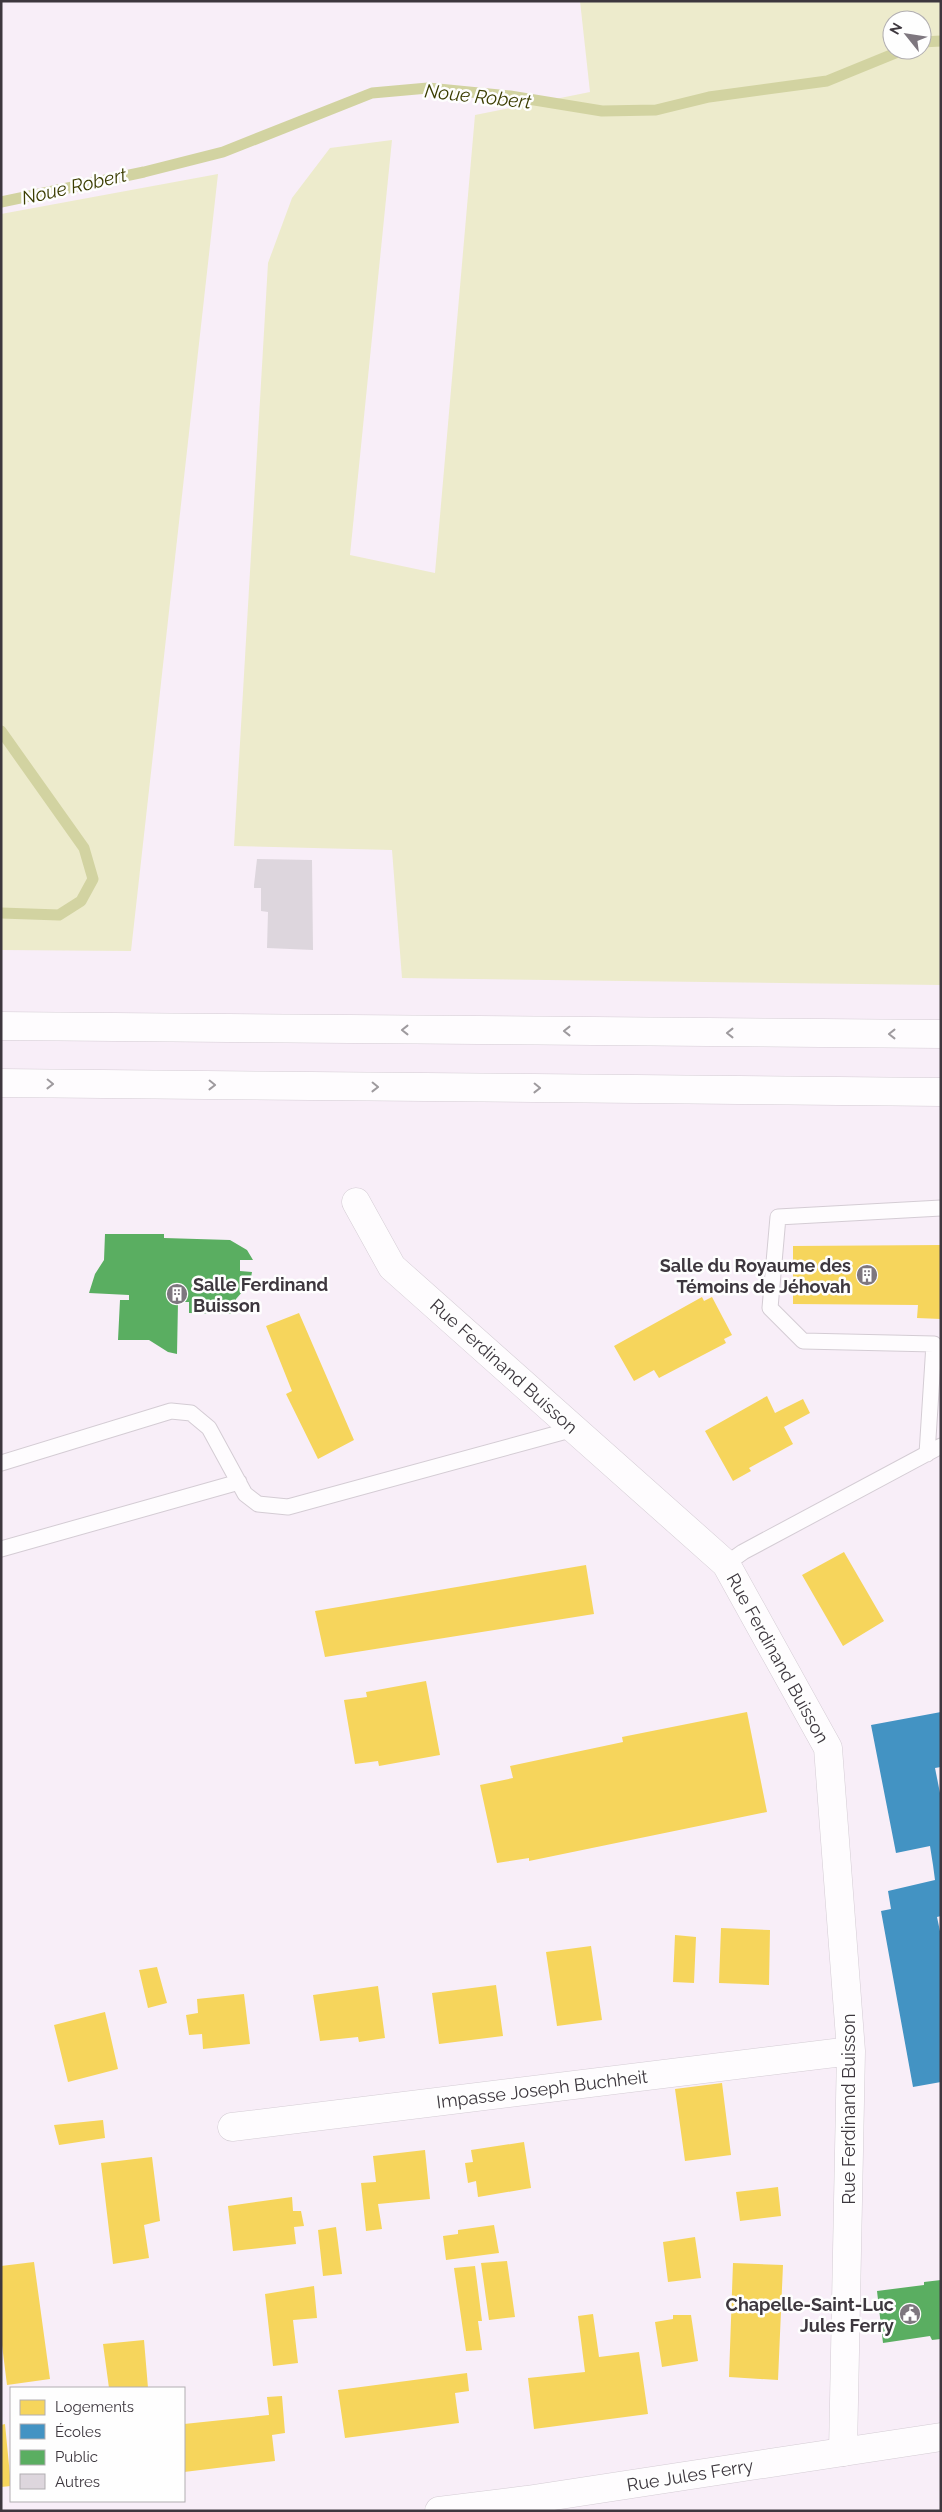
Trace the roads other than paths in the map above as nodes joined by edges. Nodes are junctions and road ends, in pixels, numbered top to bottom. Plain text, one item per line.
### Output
1 (1, 1026) edge
2 (941, 1034) edge
3 (1, 1083) edge
4 (941, 1092) edge
5 (356, 1202) dead end
6 (941, 1208) edge
7 (574, 1429) junction
8 (941, 1446) edge
9 (927, 1454) junction
10 (1, 1463) edge
11 (239, 1482) junction
12 (1, 1549) edge
13 (726, 1564) junction
14 (851, 2051) junction
15 (232, 2127) dead end
16 (941, 2437) edge
17 (842, 2452) junction
18 (610, 2499) edge
19 (439, 2511) edge

2 -> 1 main road
3 -> 4 main road
5 - 7 main road, Rue Ferdinand Buisson
6 - 9 lane
7 - 11 lane
7 - 13 main road, Rue Ferdinand Buisson
8 - 9 lane
9 - 13 lane
10 - 11 lane
11 - 12 lane
13 - 14 main road, Rue Ferdinand Buisson
14 - 15 main road, Impasse Joseph Buchheit
14 - 17 main road, Rue Ferdinand Buisson
16 - 17 main road, Rue Jules Ferry
17 - 18 main road, Rue Jules Ferry
18 - 19 main road, Rue Jules Ferry

